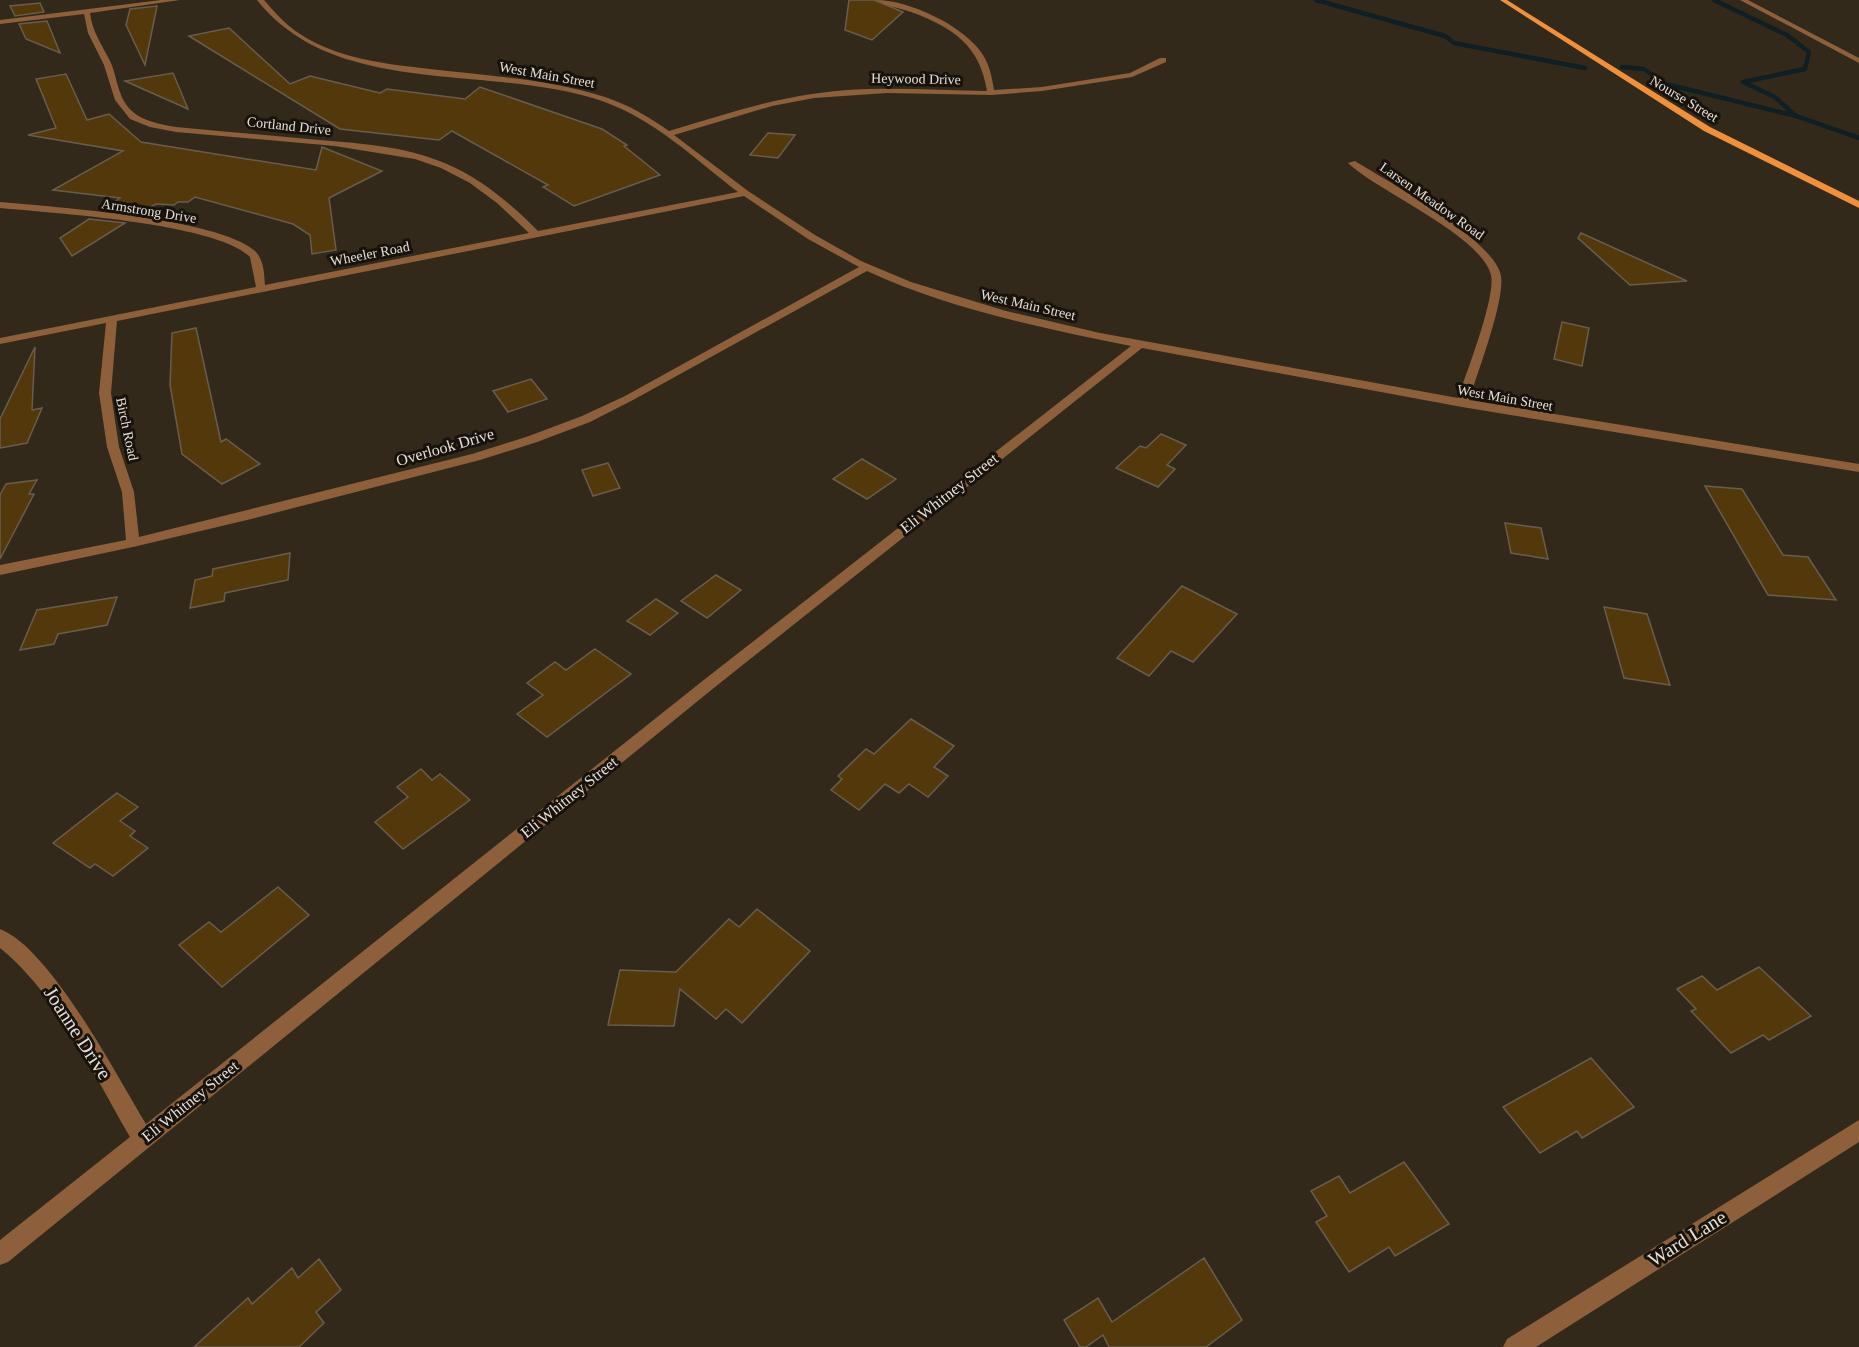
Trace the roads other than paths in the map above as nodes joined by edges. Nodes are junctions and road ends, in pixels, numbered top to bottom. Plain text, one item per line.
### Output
1 (177, 0) edge
2 (260, 0) edge
3 (879, 0) edge
4 (1503, 0) edge
5 (1743, 0) edge
6 (87, 11) junction
7 (0, 22) edge
8 (1857, 58) edge
9 (1163, 60) dead end
10 (991, 93) junction
11 (669, 134) junction
12 (1352, 163) dead end
13 (745, 193) junction
14 (0, 205) edge
15 (1859, 205) edge
16 (536, 235) junction
17 (867, 267) junction
18 (261, 290) junction
19 (112, 319) junction
20 (0, 341) edge
21 (1141, 343) junction
22 (1462, 404) junction
23 (1859, 468) edge
24 (133, 543) junction
25 (0, 570) edge
26 (0, 937) edge
27 (1859, 1130) edge
28 (143, 1139) junction
29 (0, 1254) edge
30 (1515, 1347) edge

1 - 6 street
2 - 11 street, West Main Street
3 - 10 street
4 - 15 main road, Nourse Street
5 - 8 street
6 - 7 street
6 - 16 street, Cortland Drive
9 - 10 street, Heywood Drive
10 - 11 street, Heywood Drive
11 - 13 street, West Main Street
12 - 22 street, Larsen Meadow Road
13 - 16 street, Wheeler Road
13 - 17 street, West Main Street
14 - 18 street, Armstrong Drive
16 - 18 street, Wheeler Road
17 - 21 street, West Main Street
17 - 24 street, Overlook Drive
18 - 19 street, Wheeler Road
19 - 20 street, Wheeler Road
19 - 24 street, Birch Road
21 - 22 street, West Main Street
21 - 28 street, Eli Whitney Street
22 - 23 street, West Main Street
24 - 25 street, Overlook Drive
26 - 28 street, Joanne Drive
27 - 30 street, Ward Lane
28 - 29 street, Eli Whitney Street

